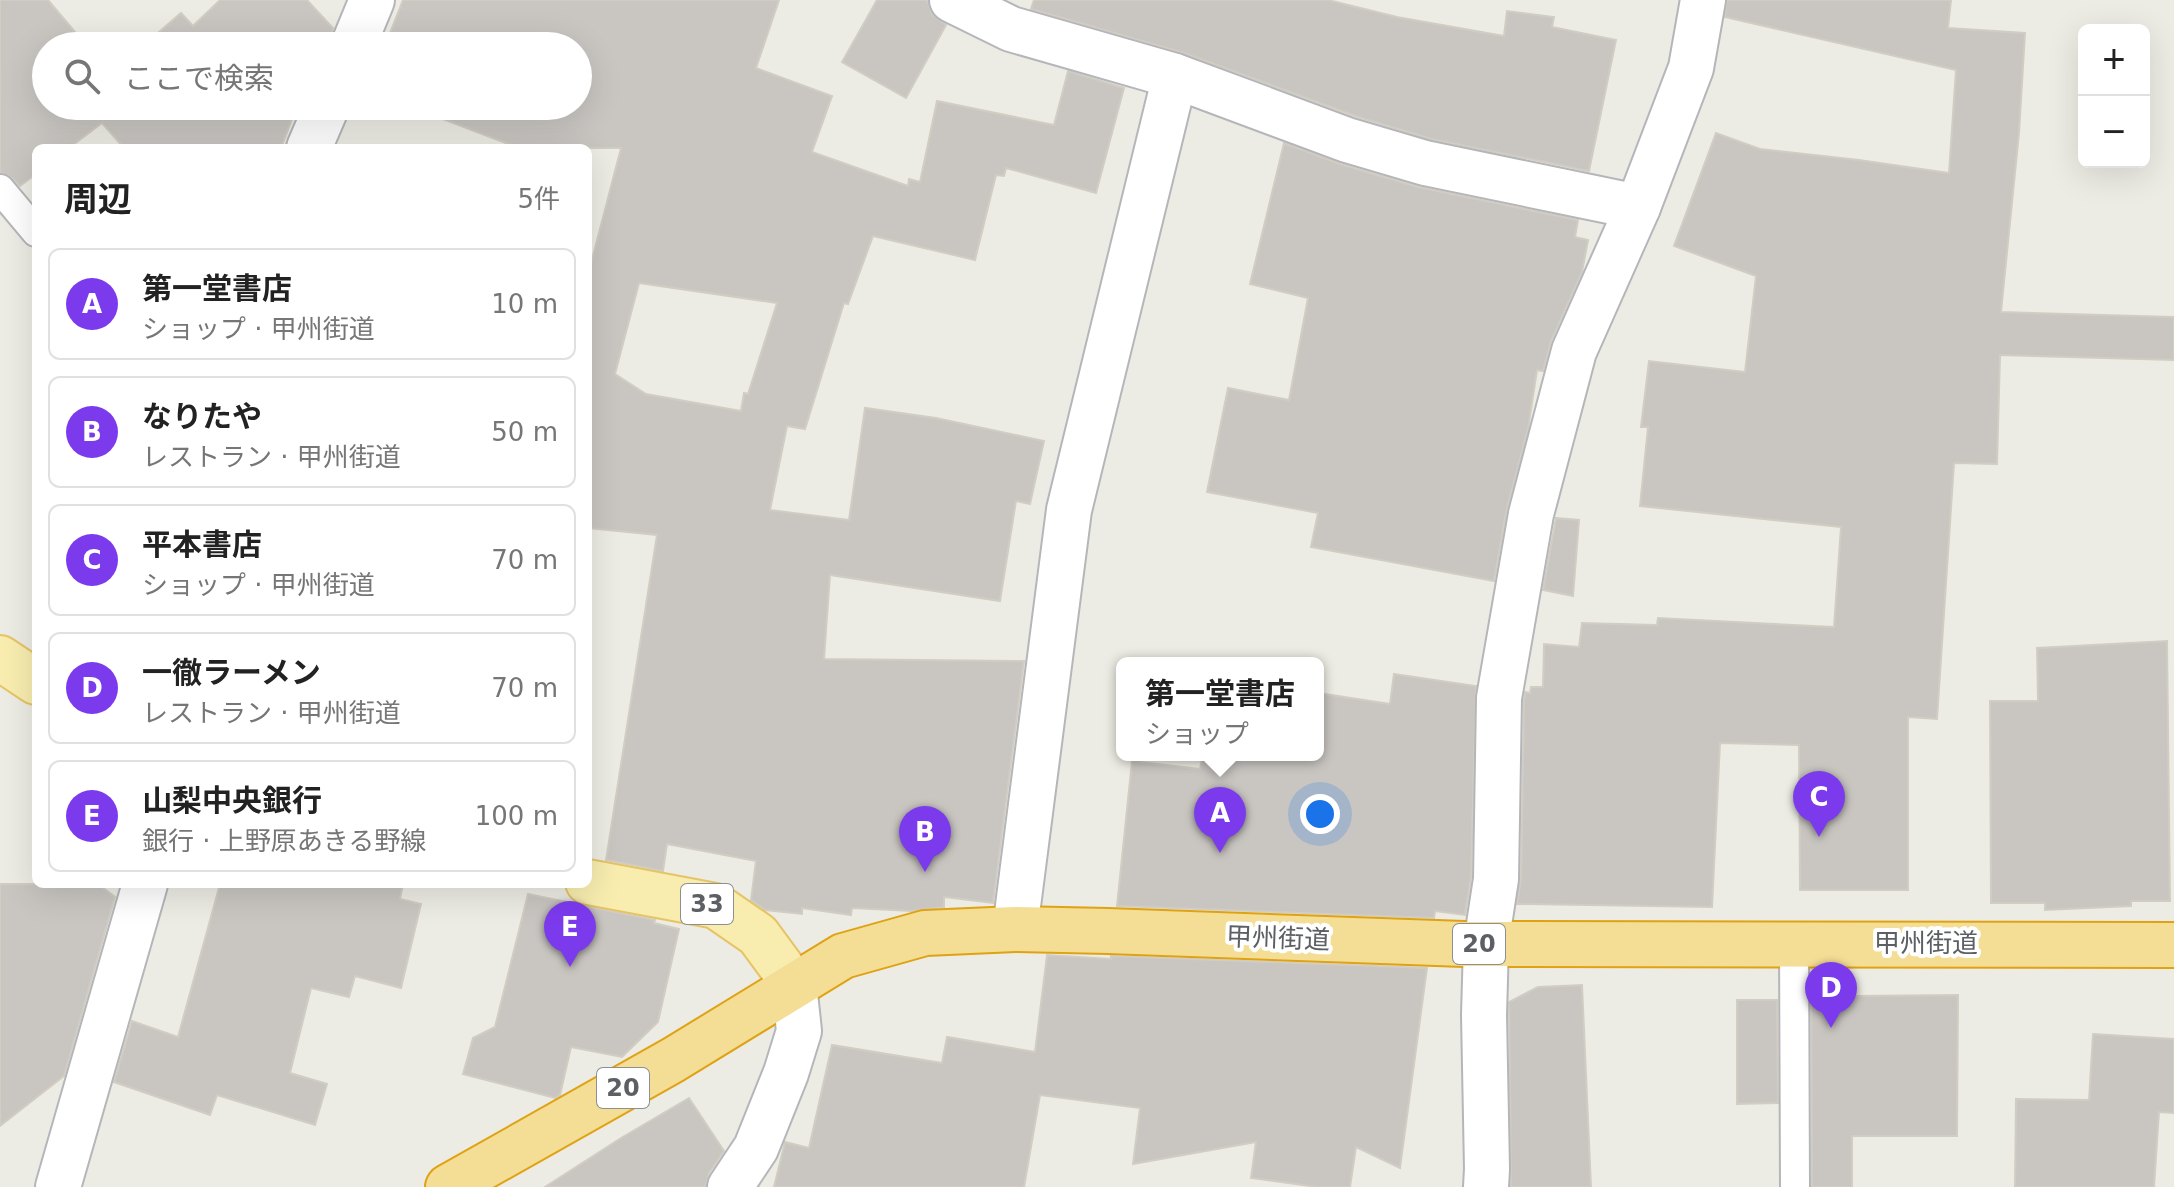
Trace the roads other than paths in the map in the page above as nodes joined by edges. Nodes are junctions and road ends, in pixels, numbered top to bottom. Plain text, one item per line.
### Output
1 (372, 0) edge
2 (952, 0) edge
3 (1703, 0) edge
4 (359, 32) edge
5 (1175, 76) junction
6 (321, 120) edge
7 (311, 144) edge
8 (0, 189) edge
9 (1638, 207) junction
10 (32, 227) edge
11 (0, 658) edge
12 (32, 679) edge
13 (592, 883) edge
14 (144, 888) edge
15 (1015, 929) junction
16 (1794, 942) junction
17 (1486, 944) junction
18 (2174, 945) edge
19 (794, 984) junction
20 (58, 1187) edge
21 (448, 1187) edge
22 (730, 1187) edge
23 (1486, 1187) edge
24 (1795, 1187) edge

1 - 4 street
2 - 5 street
3 - 9 street
5 - 9 street
5 - 15 street
6 - 7 street
8 - 10 lane
9 - 17 street
11 - 12 main road
13 - 19 main road, 33
14 - 20 street
15 - 17 highway, 甲州街道 / 20
15 - 19 highway, 甲州街道 / 20
16 - 17 highway, 甲州街道 / 20
16 - 18 highway, 甲州街道 / 20
16 - 24 lane
17 - 23 street
19 - 21 highway, 甲州街道 / 20
19 - 22 street

